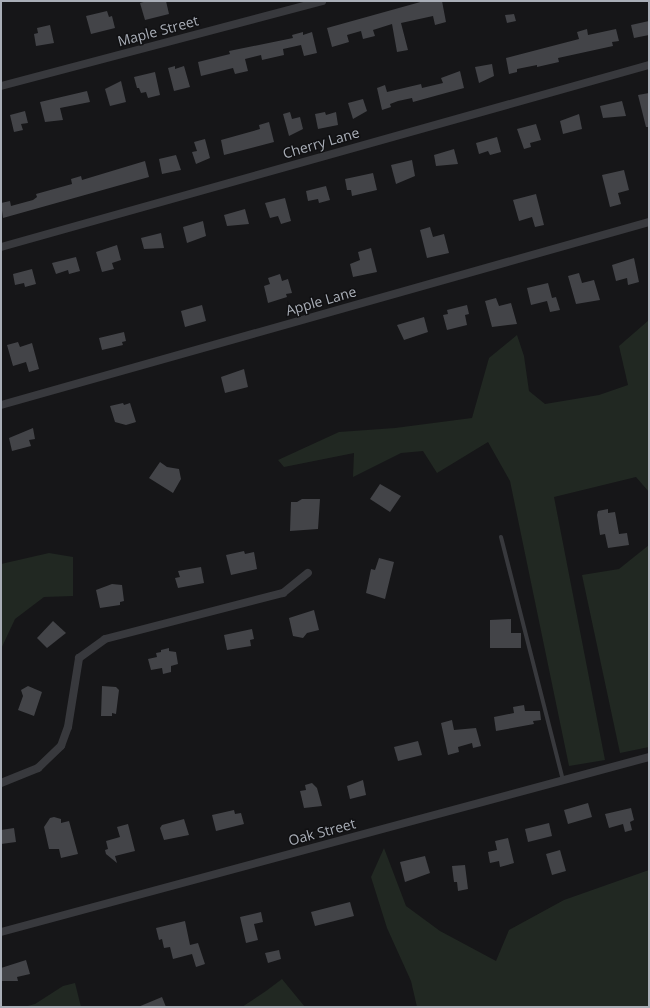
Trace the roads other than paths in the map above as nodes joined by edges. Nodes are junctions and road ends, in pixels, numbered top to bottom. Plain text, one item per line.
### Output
1 (322, 1) edge
2 (649, 65) edge
3 (1, 86) edge
4 (649, 222) edge
5 (1, 247) edge
6 (1, 405) edge
7 (501, 537) dead end
8 (308, 573) dead end
9 (649, 757) edge
10 (563, 780) junction
11 (1, 783) edge
12 (1, 932) edge

1 - 3 street, Maple Street
2 - 5 street, Cherry Lane
4 - 6 street, Apple Lane
7 - 10 lane
8 - 11 street
9 - 10 street, Oak Street
10 - 12 street, Oak Street

